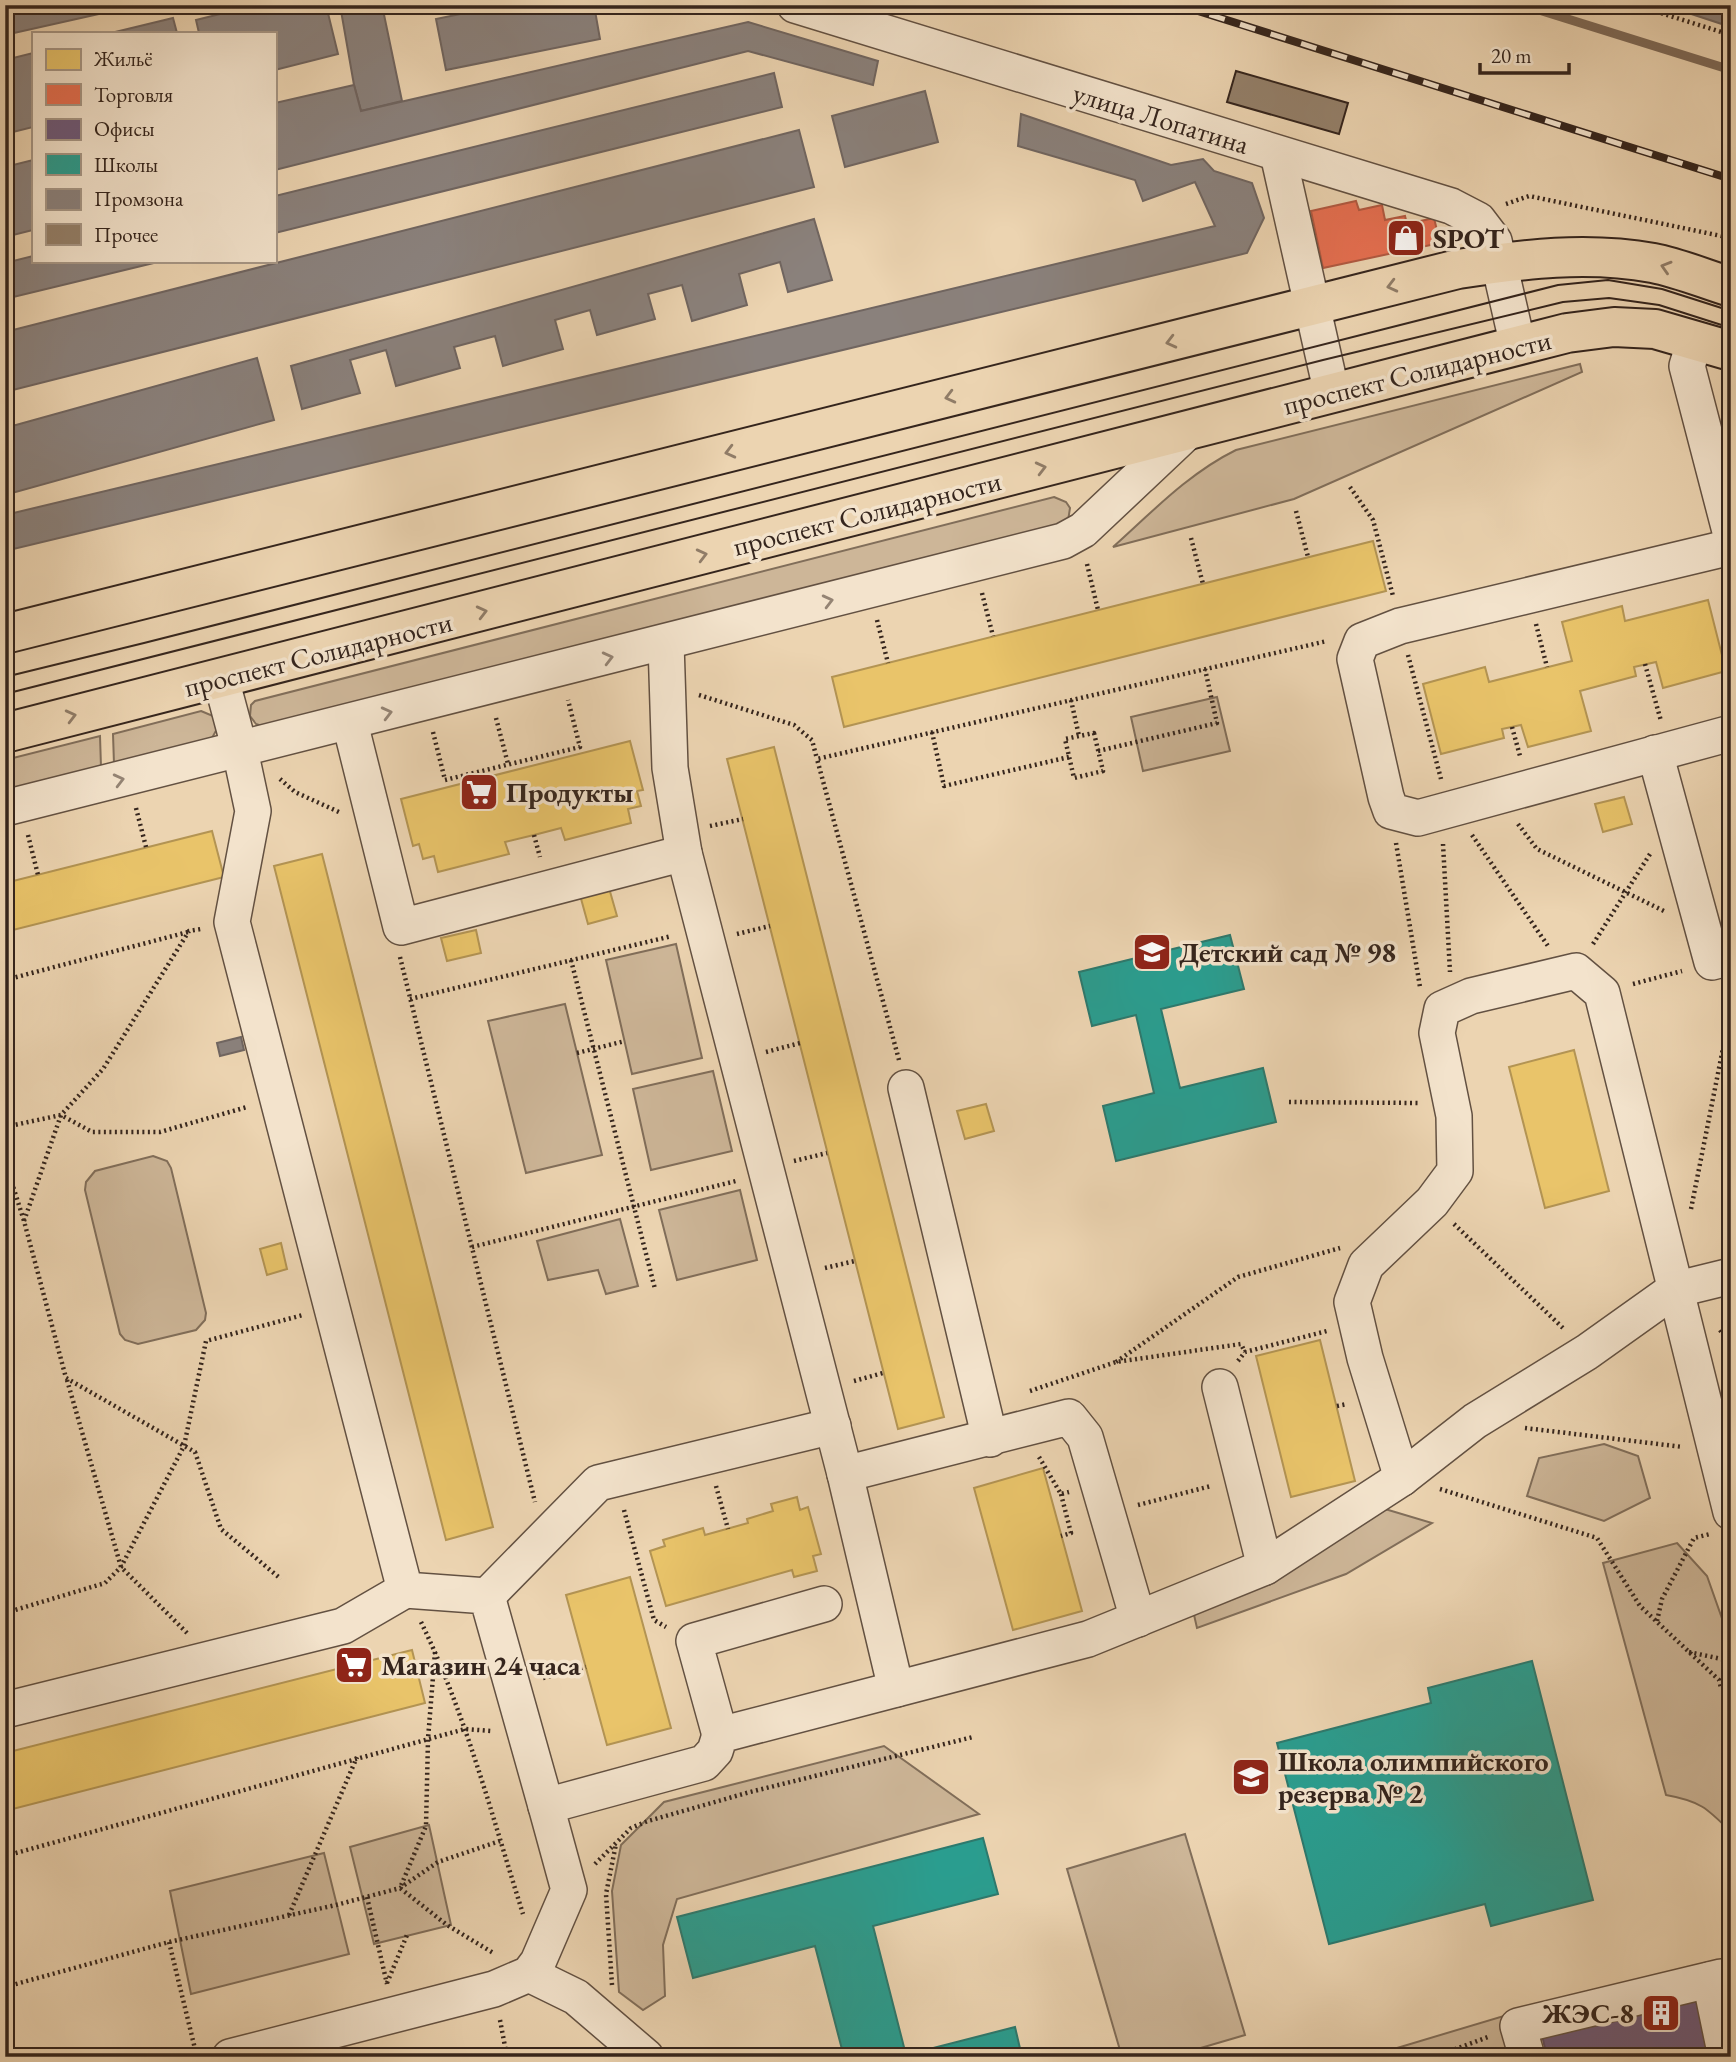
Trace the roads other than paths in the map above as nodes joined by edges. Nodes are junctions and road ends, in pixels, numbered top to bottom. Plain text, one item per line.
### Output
1 (795, 5) edge
2 (1278, 154) junction
3 (1499, 263) junction
4 (1731, 287) edge
5 (1311, 306) junction
6 (1695, 340) junction
7 (1518, 346) junction
8 (1731, 351) edge
9 (1332, 394) junction
10 (1188, 431) junction
11 (1731, 535) edge
12 (1731, 547) edge
13 (5, 635) edge
14 (666, 643) junction
15 (220, 679) junction
16 (350, 723) junction
17 (5, 733) edge
18 (1731, 733) edge
19 (240, 750) junction
20 (1662, 751) junction
21 (16, 819) edge
22 (684, 853) junction
23 (1715, 950) edge
24 (906, 1088) road end
25 (1731, 1276) edge
26 (1675, 1290) junction
27 (1220, 1387) road end
28 (986, 1423) junction
29 (833, 1426) junction
30 (1723, 1450) edge
31 (845, 1474) junction
32 (1402, 1478) junction
33 (1720, 1523) edge
34 (1265, 1567) junction
35 (405, 1590) junction
36 (487, 1596) junction
37 (824, 1604) dead end
38 (1138, 1619) junction
39 (896, 1689) junction
40 (5, 1710) edge
41 (720, 1735) junction
42 (546, 1806) junction
43 (533, 1968) junction
44 (1523, 2041) edge
45 (230, 2057) edge
46 (646, 2057) edge
47 (1726, 2057) edge

1 - 2 street, улица Лопатина
2 - 3 street, улица Лопатина
2 - 5 street
4 -> 3 main road
3 -> 5 main road
3 - 7 street
5 - 9 street
5 -> 13 main road
6 - 7 main road, проспект Солидарности
6 - 8 main road, проспект Солидарности
6 - 11 street
7 - 9 main road, проспект Солидарности
9 - 10 main road, проспект Солидарности
14 -> 10 street
15 -> 10 main road, проспект Солидарности
12 - 20 street
16 -> 14 street
14 - 22 street
17 -> 15 main road, проспект Солидарности
15 - 19 street
16 - 19 street
16 - 22 street
18 - 20 street
21 -> 19 street
19 - 35 street
20 - 23 street
22 - 29 street
24 - 28 street
25 - 26 street
26 - 30 street
26 - 32 street
26 - 32 street
27 - 34 street
28 - 31 street
28 - 38 street
29 - 31 street
29 - 36 street
30 - 33 street
31 - 39 street
32 - 34 street
34 - 38 street
35 - 36 street
35 - 40 street
36 - 42 street
37 - 41 street
38 - 39 street
39 - 41 street
41 - 42 street
42 - 43 street
43 - 45 street
43 - 46 street
44 - 47 street

